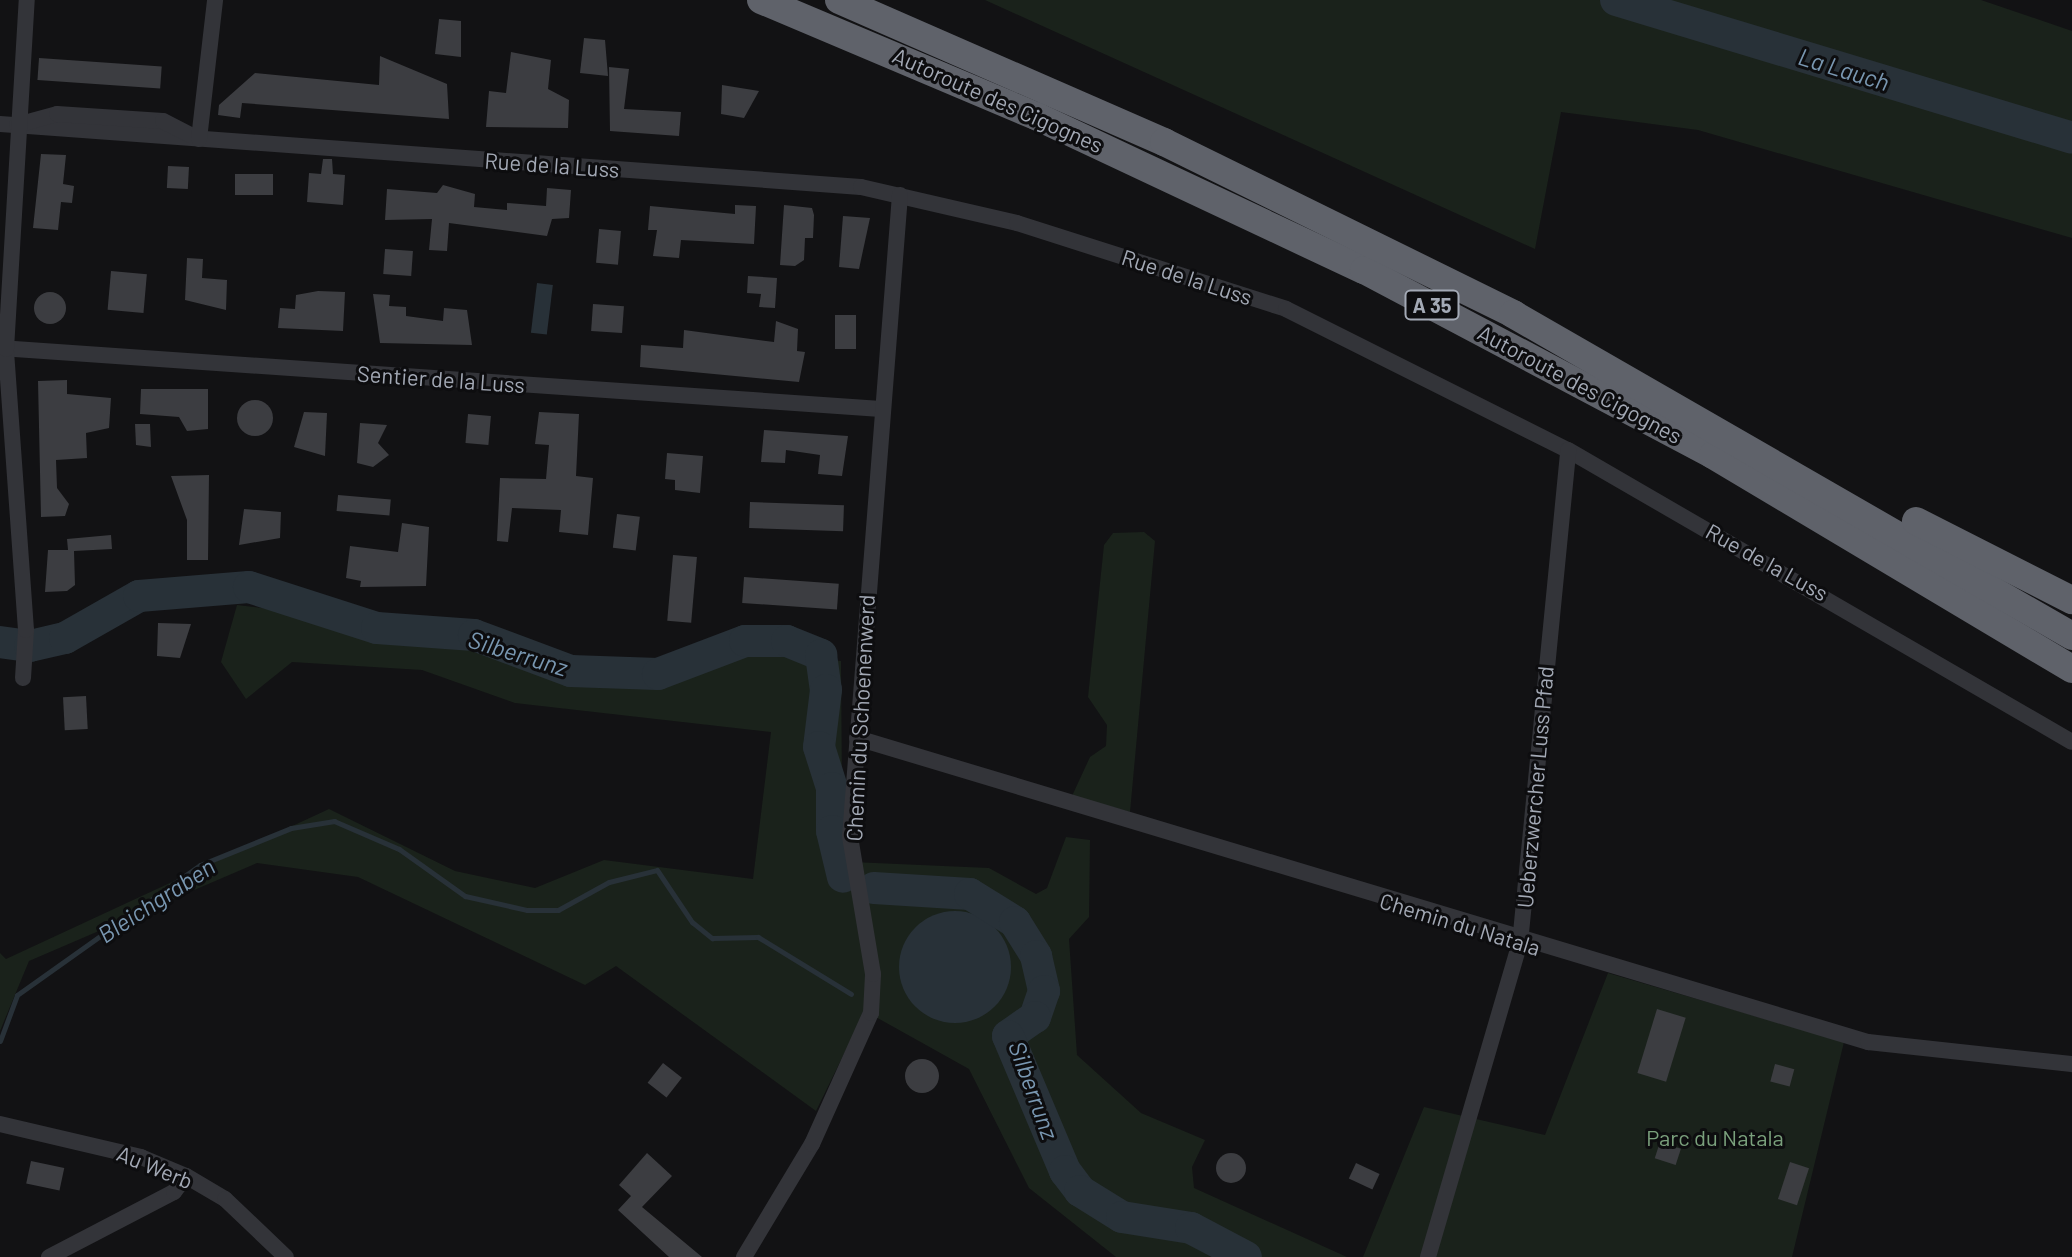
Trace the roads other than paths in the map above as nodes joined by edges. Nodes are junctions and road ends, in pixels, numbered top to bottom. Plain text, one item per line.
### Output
1 (27, 0) edge
2 (215, 0) edge
3 (761, 0) edge
4 (839, 0) edge
5 (8, 125) edge
6 (199, 139) junction
7 (900, 195) junction
8 (3, 349) edge
9 (881, 409) junction
10 (1568, 450) junction
11 (1854, 504) junction
12 (2072, 600) edge
13 (2072, 636) edge
14 (2072, 669) edge
15 (24, 672) dead end
16 (857, 738) junction
17 (2072, 742) edge
18 (1520, 943) junction
19 (2072, 1064) edge
20 (0, 1124) edge
21 (186, 1176) junction
22 (49, 1257) edge
23 (286, 1257) edge
24 (744, 1257) edge
25 (1428, 1257) edge

1 - 5 street
2 - 6 street
3 - 14 highway, Autoroute des Cigognes / A 35
4 - 11 highway, Autoroute des Cigognes / A 35
5 - 6 street, Rue de la Luss
5 - 8 street
6 - 7 street, Rue de la Luss
7 - 9 street, Chemin du Schoenenwerd
7 - 10 street, Rue de la Luss
8 - 9 street, Sentier de la Luss
8 - 15 street
9 - 16 street, Chemin du Schoenenwerd
10 - 17 street, Rue de la Luss
10 - 18 street, Ueberzwercher Luss Pfad
11 - 12 highway
11 - 13 highway, Autoroute des Cigognes / A 35
16 - 18 street, Chemin du Natala
16 - 24 street, Chemin du Schoenenwerd
18 - 19 street, Chemin du Natala
18 - 25 street, Ueberzwercher Luss Pfad
20 - 21 street, Au Werb
21 - 22 street
21 - 23 street, Au Werb

